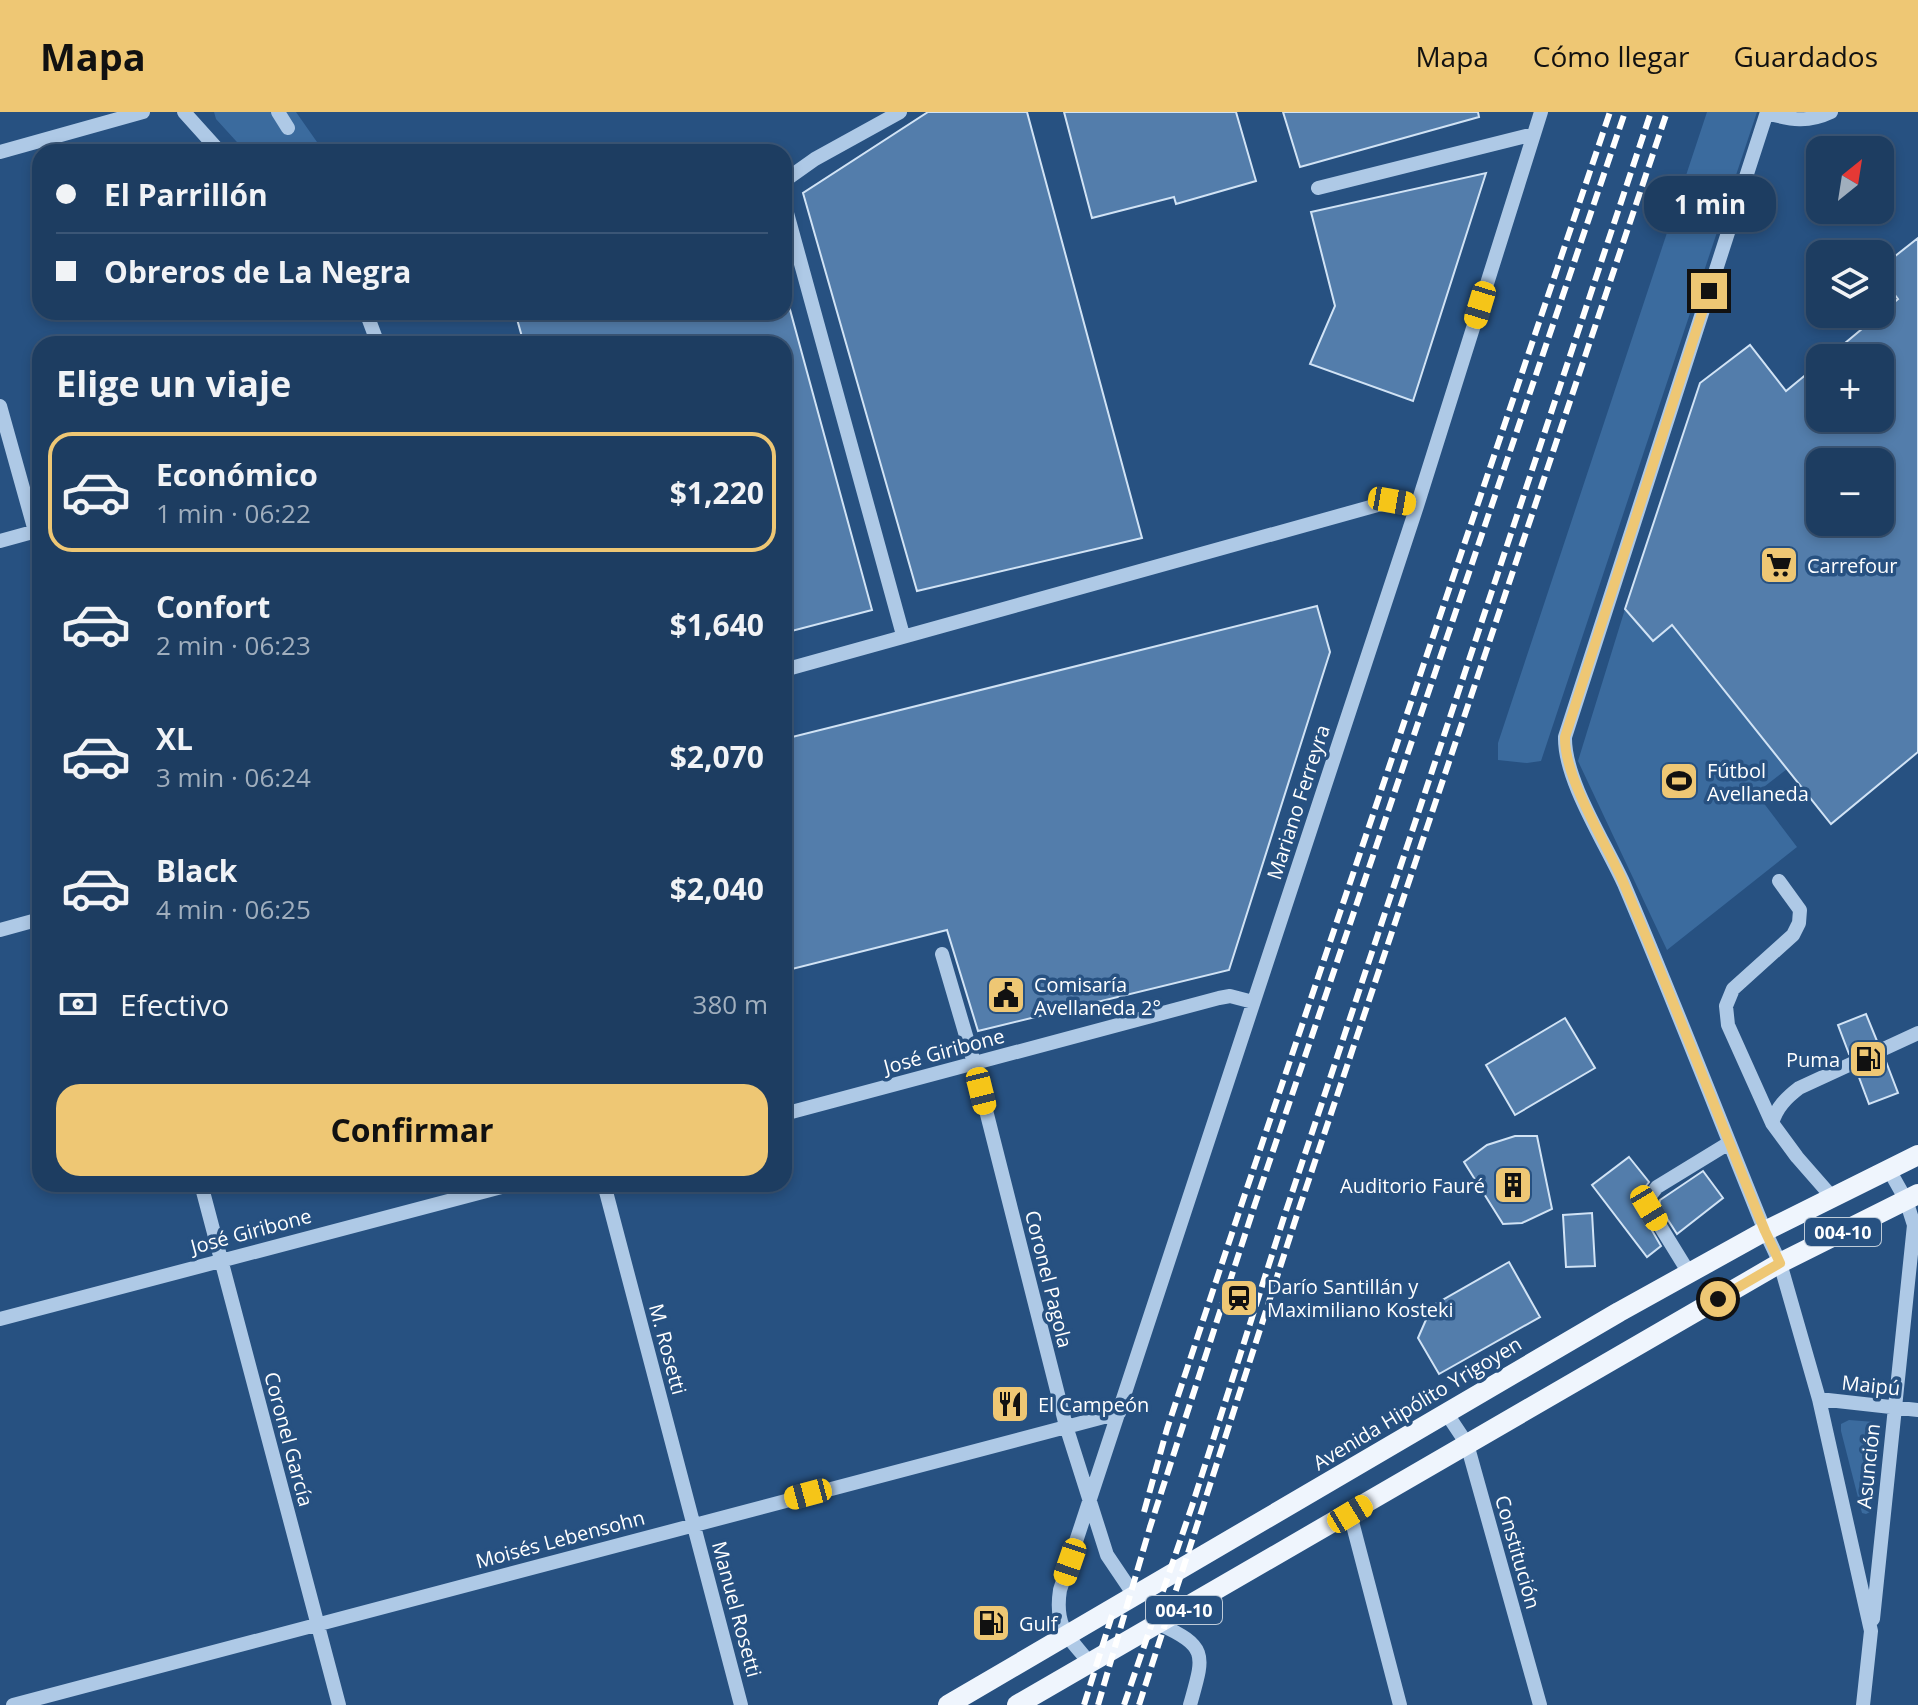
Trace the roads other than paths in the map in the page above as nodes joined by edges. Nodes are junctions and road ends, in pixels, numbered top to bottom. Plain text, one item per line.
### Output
1 (143, 112) edge
2 (184, 112) edge
3 (278, 112) edge
4 (900, 112) edge
5 (1541, 112) edge
6 (1767, 112) edge
7 (1831, 112) edge
8 (288, 128) dead end
9 (1534, 134) junction
10 (213, 144) edge
11 (0, 152) edge
12 (792, 175) edge
13 (1318, 188) dead end
14 (792, 231) edge
15 (0, 406) edge
16 (1417, 506) junction
17 (32, 511) edge
18 (32, 533) edge
19 (0, 541) edge
20 (903, 635) junction
21 (792, 668) edge
22 (1779, 881) dead end
23 (32, 921) edge
24 (0, 930) edge
25 (942, 954) dead end
26 (1253, 1002) junction
27 (1918, 1033) edge
28 (974, 1063) junction
29 (792, 1112) edge
30 (1772, 1123) junction
31 (1729, 1143) junction
32 (1918, 1155) edge
33 (1888, 1168) junction
34 (203, 1192) edge
35 (482, 1192) edge
36 (606, 1192) edge
37 (1832, 1197) junction
38 (1912, 1197) edge
39 (1765, 1231) junction
40 (221, 1259) junction
41 (1780, 1263) junction
42 (1689, 1273) junction
43 (0, 1319) edge
44 (1819, 1399) junction
45 (1894, 1408) junction
46 (1918, 1410) edge
47 (1119, 1413) junction
48 (1447, 1414) junction
49 (1066, 1426) junction
50 (1467, 1444) junction
51 (1090, 1504) junction
52 (1350, 1514) junction
53 (693, 1524) junction
54 (1134, 1595) junction
55 (1159, 1624) junction
56 (317, 1625) junction
57 (1871, 1631) junction
58 (1066, 1636) junction
59 (1091, 1664) junction
60 (13, 1705) edge
61 (339, 1705) edge
62 (741, 1705) edge
63 (948, 1705) edge
64 (1017, 1705) edge
65 (1190, 1705) edge
66 (1400, 1705) edge
67 (1540, 1705) edge
68 (1863, 1705) edge

1 - 11 street
2 - 10 street
3 - 8 street
4 - 12 street
5 - 9 street, Mariano Ferreyra
6 - 7 street
6 - 31 street
9 - 13 street
9 - 16 street, Mariano Ferreyra
14 - 20 street
15 - 17 street
16 - 20 street
16 - 26 street, Mariano Ferreyra
18 - 19 street
20 - 21 street
22 - 30 street
23 - 24 street
25 - 28 street, Coronel Pagola
26 - 28 street, José Giribone
26 - 47 street, Mariano Ferreyra
27 - 30 street
28 - 29 street, José Giribone
28 - 49 street, Coronel Pagola
30 - 37 street
31 - 39 street
31 - 42 street
32 - 33 main road, Avenida Hipólito Yrigoyen / 004-10
33 - 37 main road, Avenida Hipólito Yrigoyen / 004-10
33 - 38 street, Asunción
34 - 40 street, Coronel García
35 - 40 street, José Giribone
36 - 53 street, M. Rosetti
37 - 39 main road, Avenida Hipólito Yrigoyen / 004-10
38 - 41 main road, 004-10
38 - 45 street, Asunción
39 - 41 street
39 - 42 main road, Avenida Hipólito Yrigoyen / 004-10
40 - 43 street, José Giribone
40 - 56 street, Coronel García
41 - 44 street
41 - 50 main road, 004-10
42 - 48 main road, Avenida Hipólito Yrigoyen / 004-10
44 - 45 street, Maipú
44 - 57 street
45 - 46 street, Maipú
45 - 57 street, Asunción
47 - 49 street, Moisés Lebensohn
47 - 51 street, Mariano Ferreyra
48 - 50 street, Constitución
48 - 54 main road, Avenida Hipólito Yrigoyen / 004-10
49 - 51 street, Coronel Pagola
49 - 53 street, Moisés Lebensohn
50 - 52 main road, 004-10
50 - 67 street, Constitución
51 - 54 street
51 - 58 street, Mariano Ferreyra
52 - 55 main road, 004-10
52 - 66 street
53 - 56 street, Moisés Lebensohn
53 - 62 street, Manuel Rosetti
54 - 58 main road, Avenida Hipólito Yrigoyen / 004-10
55 - 59 main road, 004-10
55 - 65 street
56 - 60 street, Moisés Lebensohn
56 - 61 street, Coronel García
57 - 68 street, Asunción
58 - 59 street
58 - 63 main road, Avenida Hipólito Yrigoyen / 004-10
59 - 64 main road, 004-10

